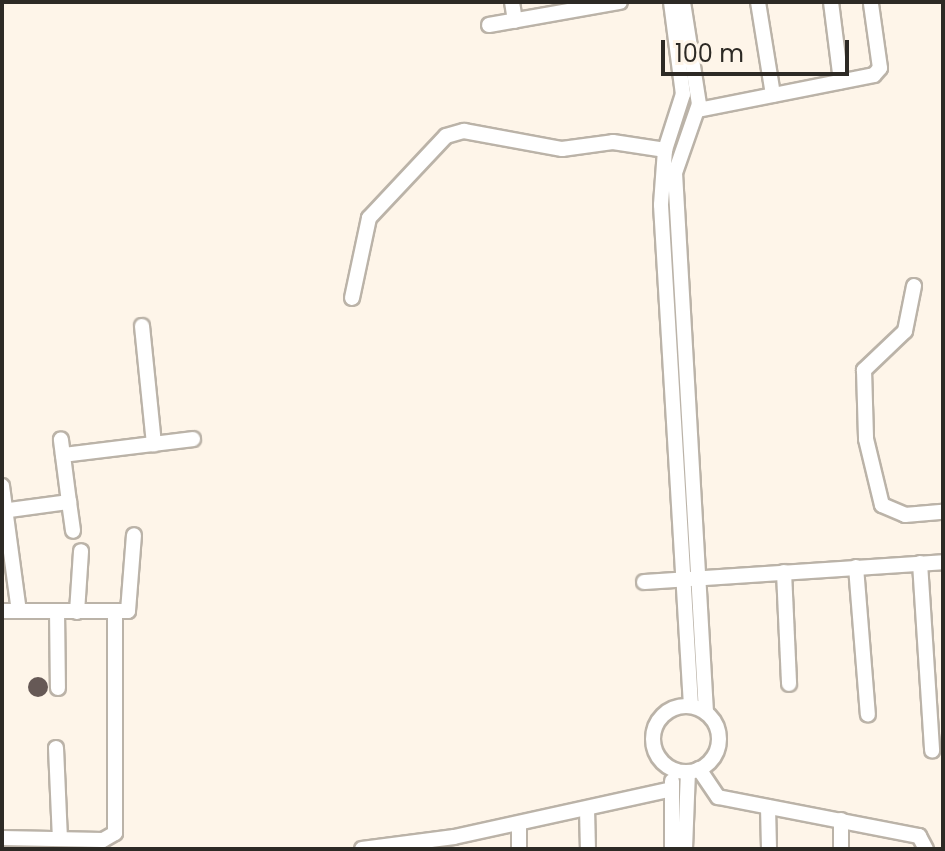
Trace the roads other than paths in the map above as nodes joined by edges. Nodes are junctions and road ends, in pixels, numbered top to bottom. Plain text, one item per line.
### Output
1 (512, 2) edge
2 (620, 2) edge
3 (671, 2) edge
4 (683, 2) edge
5 (758, 2) edge
6 (831, 2) edge
7 (871, 4) edge
8 (588, 5) edge
9 (515, 21) junction
10 (489, 25) dead end
11 (841, 81) junction
12 (773, 95) junction
13 (698, 110) junction
14 (665, 150) junction
15 (914, 286) dead end
16 (352, 298) dead end
17 (142, 326) dead end
18 (193, 439) dead end
19 (154, 444) junction
20 (2, 486) edge
21 (69, 502) junction
22 (2, 511) edge
23 (943, 512) edge
24 (73, 531) dead end
25 (134, 535) dead end
26 (81, 551) dead end
27 (943, 562) edge
28 (920, 563) junction
29 (856, 567) junction
30 (784, 572) junction
31 (701, 578) junction
32 (684, 579) junction
33 (644, 582) dead end
34 (2, 611) edge
35 (19, 611) junction
36 (57, 611) junction
37 (77, 612) junction
38 (115, 613) junction
39 (789, 684) dead end
40 (58, 688) dead end
41 (691, 706) junction
42 (706, 712) junction
43 (868, 715) dead end
44 (56, 748) dead end
45 (932, 751) dead end
46 (672, 769) junction
47 (693, 771) junction
48 (672, 789) junction
49 (768, 807) junction
50 (587, 809) junction
51 (841, 820) junction
52 (519, 824) junction
53 (2, 838) edge
54 (60, 839) junction
55 (454, 843) edge
56 (392, 848) edge
57 (362, 849) edge
58 (519, 849) edge
59 (588, 849) edge
60 (672, 849) edge
61 (685, 849) edge
62 (769, 849) edge
63 (841, 849) edge
64 (926, 849) edge

1 - 9 street
2 - 8 street
3 - 14 street
4 - 13 street
5 - 12 street
6 - 11 street
7 - 11 street
8 - 9 street
9 - 10 street
11 - 12 street
12 - 13 street
13 - 31 street
14 - 16 street
14 - 32 street
15 - 23 street
17 - 19 street
18 - 19 street
19 - 21 street
20 - 35 street
21 - 22 street
21 - 24 street
25 - 38 street
26 - 37 street
27 - 28 street
28 - 29 street
28 - 45 street
29 - 30 street
29 - 43 street
30 - 31 street
30 - 39 street
31 - 32 street
31 - 42 street
32 - 33 street
32 - 41 street
34 - 35 street
35 - 36 street
36 - 37 street
36 - 40 street
37 - 38 street
38 - 54 street
41 - 42 street
41 - 46 street
42 - 47 street
44 - 54 street
46 - 47 street
46 - 48 street
47 - 49 street
47 - 61 street
48 - 50 street
48 - 60 street
49 - 51 street
49 - 62 street
50 - 52 street
50 - 59 street
51 - 63 street
51 - 64 street
52 - 55 street
52 - 58 street
53 - 54 street
55 - 56 street
56 - 57 street

